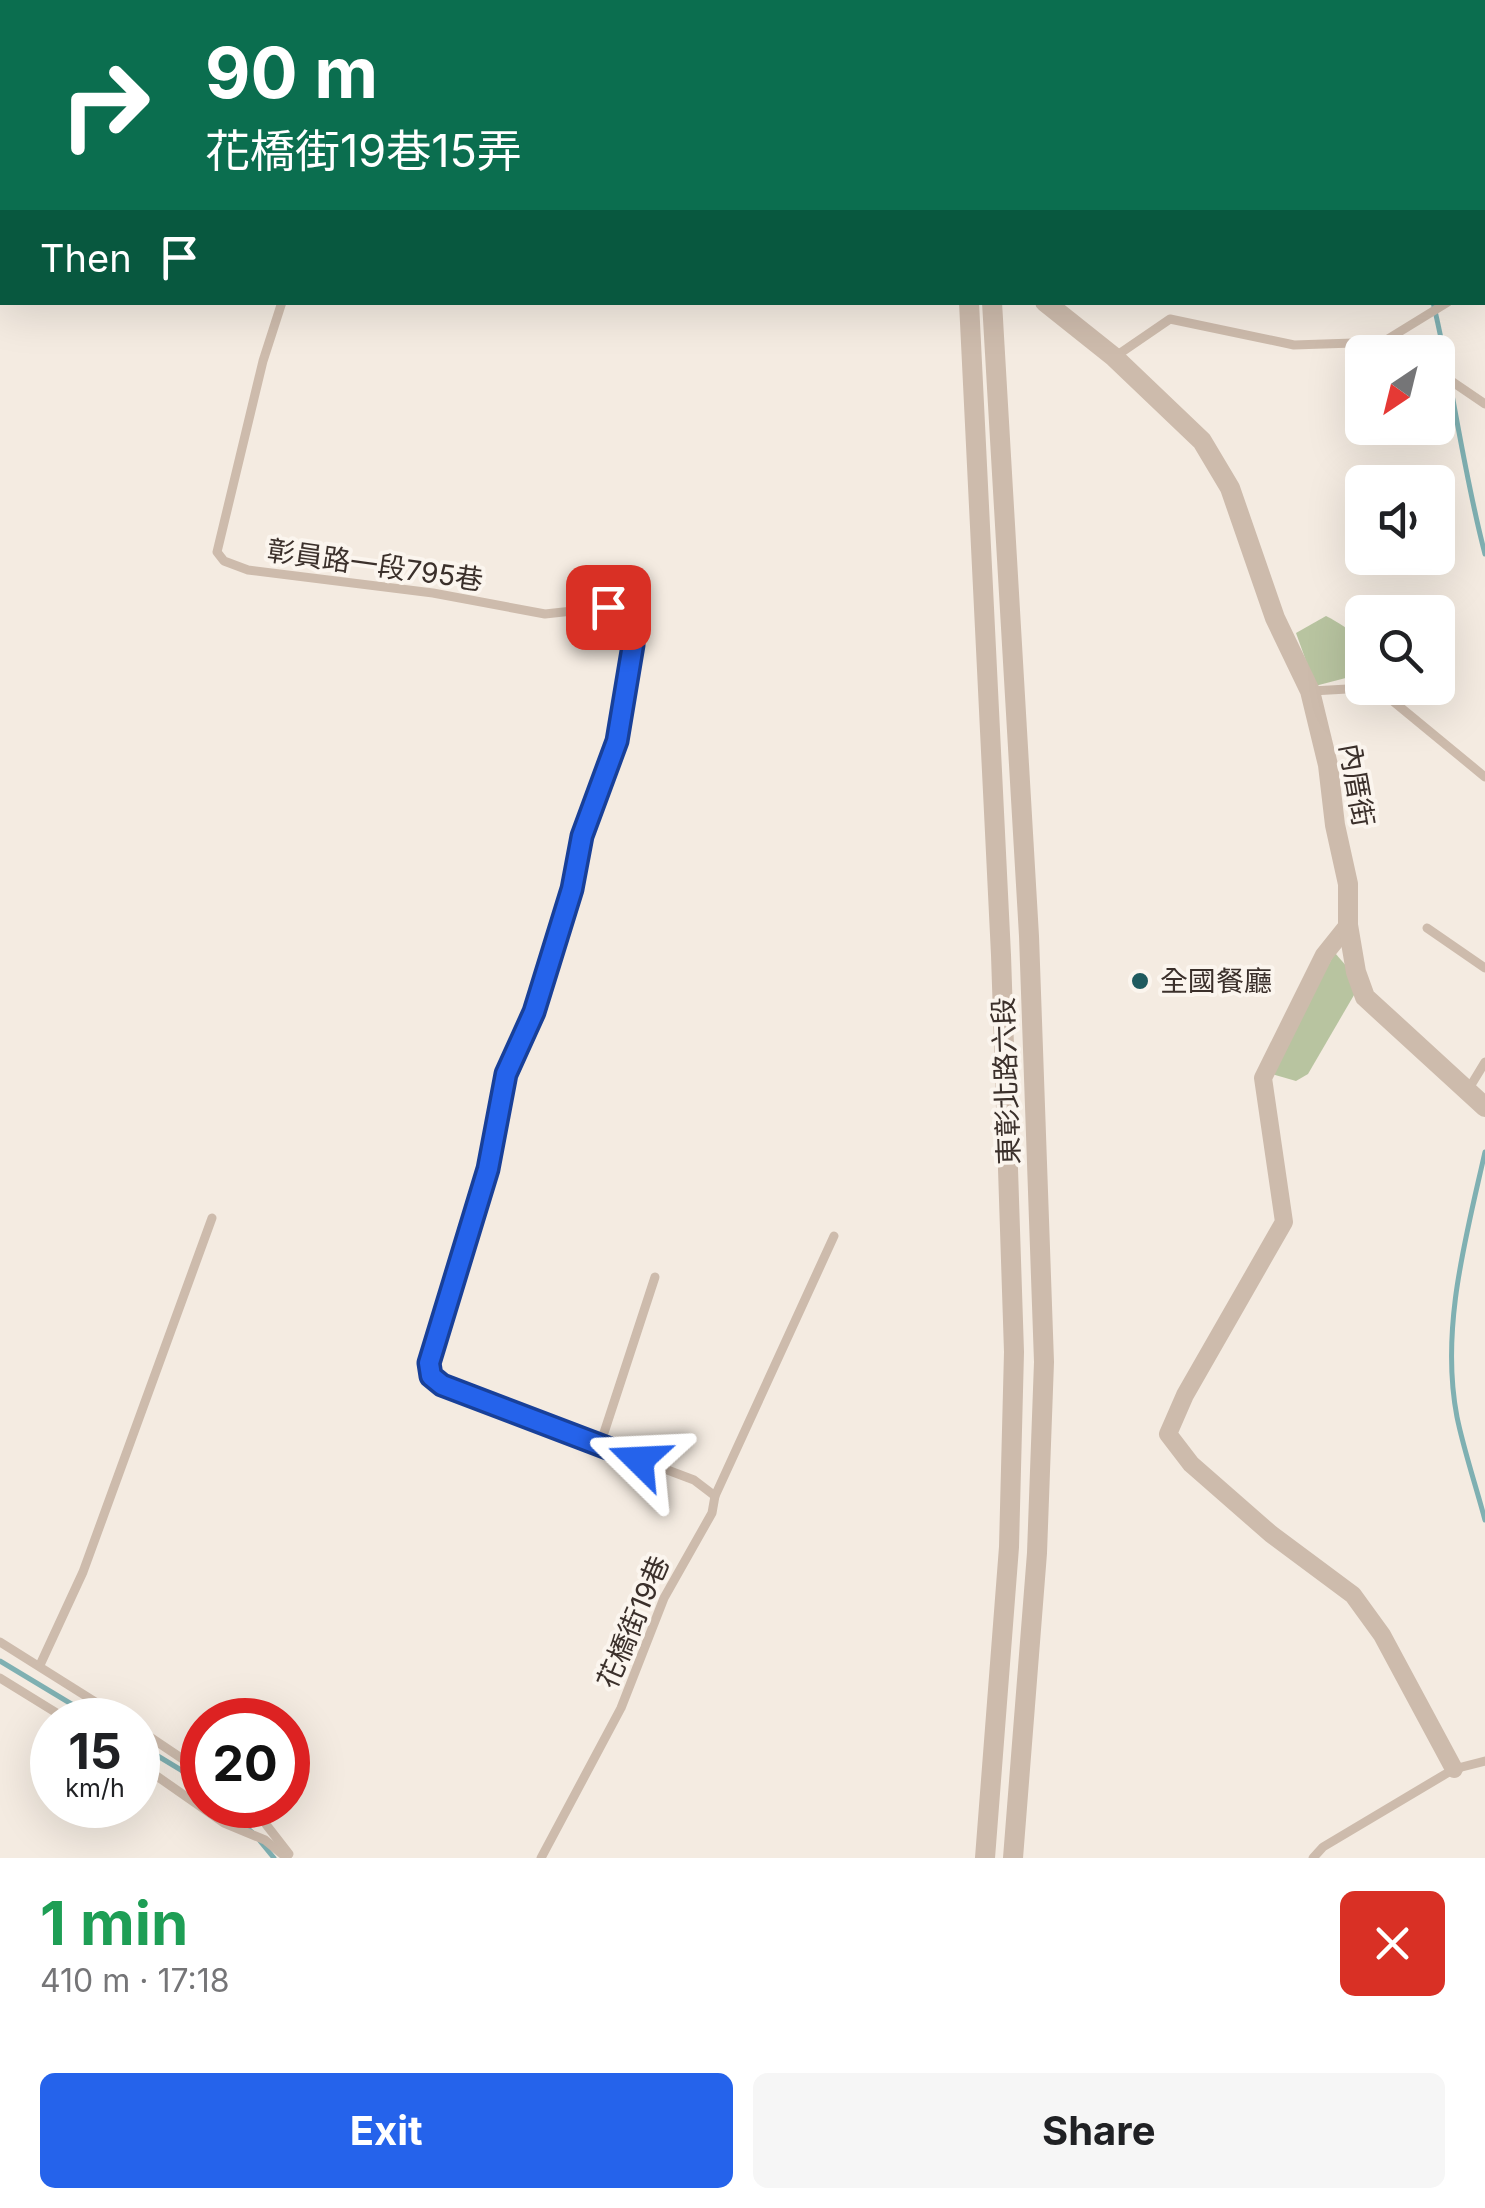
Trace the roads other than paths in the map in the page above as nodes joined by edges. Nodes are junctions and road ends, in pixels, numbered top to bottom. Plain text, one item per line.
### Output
1 (281, 305) edge
2 (969, 305) edge
3 (992, 305) edge
4 (1049, 305) edge
5 (1442, 305) edge
6 (1394, 335) edge
7 (1345, 343) edge
8 (1114, 357) junction
9 (1455, 384) edge
10 (1485, 404) edge
11 (1345, 689) edge
12 (1310, 692) junction
13 (1398, 705) edge
14 (1485, 777) edge
15 (1348, 925) junction
16 (1428, 928) dead end
17 (1485, 968) edge
18 (1485, 1062) edge
19 (1466, 1093) junction
20 (1485, 1108) edge
21 (212, 1218) dead end
22 (834, 1236) dead end
23 (655, 1277) dead end
24 (600, 1445) junction
25 (716, 1496) junction
26 (0, 1642) edge
27 (40, 1665) junction
28 (0, 1678) edge
29 (32, 1698) edge
30 (89, 1698) edge
31 (1485, 1760) edge
32 (1454, 1769) junction
33 (160, 1778) edge
34 (268, 1828) edge
35 (290, 1858) edge
36 (540, 1858) edge
37 (984, 1858) edge
38 (1013, 1858) edge
39 (1313, 1858) edge

1 - 24 lane, 彰員路一段795巷
2 - 37 street, 東彰北路六段
3 - 38 street, 東彰北路六段
4 - 8 street, 內厝街
5 - 6 lane
7 - 8 lane
8 - 12 street, 內厝街
9 - 10 lane
11 - 12 lane
12 - 15 street, 內厝街
13 - 14 lane
15 - 19 street, 內厝街
15 - 32 street
16 - 17 lane
18 - 19 lane
19 - 20 street, 內厝街
21 - 27 lane
22 - 25 lane, 花橋街19巷
23 - 24 lane
24 - 25 lane
25 - 36 lane, 花橋街19巷
26 - 27 lane
27 - 30 lane
28 - 29 lane
31 - 32 lane
32 - 39 lane
33 - 35 lane
34 - 35 lane

